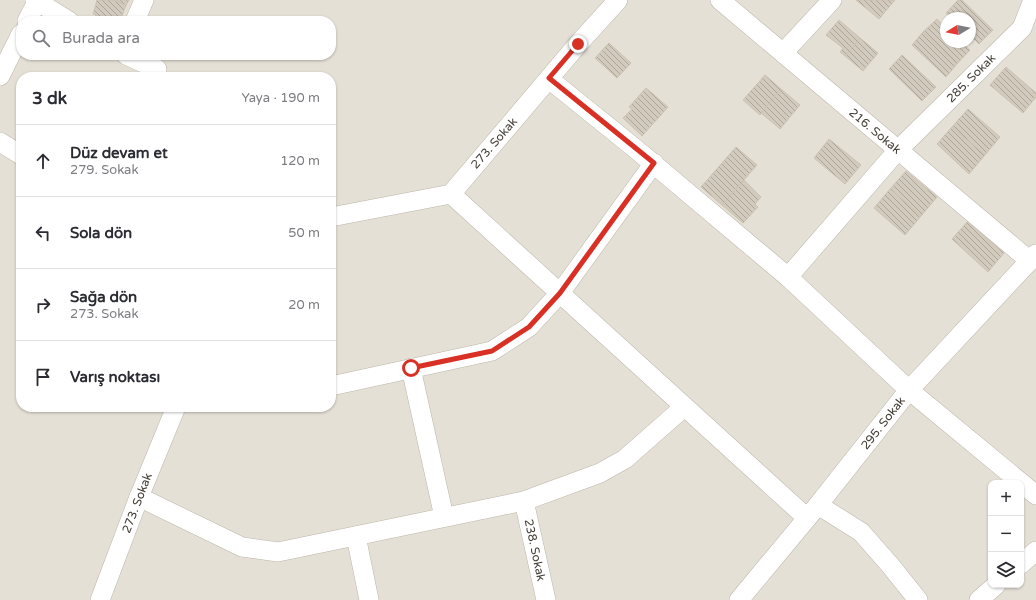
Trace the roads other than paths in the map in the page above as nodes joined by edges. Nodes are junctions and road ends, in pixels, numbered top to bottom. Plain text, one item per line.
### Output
1 (37, 0) edge
2 (144, 0) edge
3 (618, 0) edge
4 (720, 0) edge
5 (832, 0) edge
6 (1033, 0) edge
7 (29, 16) edge
8 (61, 16) edge
9 (137, 16) edge
10 (16, 44) edge
11 (783, 53) junction
12 (137, 60) edge
13 (157, 69) dead end
14 (0, 76) edge
15 (549, 78) junction
16 (0, 142) edge
17 (898, 150) junction
18 (16, 152) edge
19 (654, 163) junction
20 (451, 194) junction
21 (336, 216) edge
22 (1033, 257) edge
23 (788, 277) junction
24 (560, 293) junction
25 (411, 368) junction
26 (336, 385) edge
27 (909, 390) junction
28 (684, 407) junction
29 (174, 412) edge
30 (1036, 495) edge
31 (139, 498) junction
32 (524, 500) junction
33 (813, 512) junction
34 (444, 518) junction
35 (356, 536) junction
36 (1036, 551) edge
37 (1024, 561) edge
38 (993, 588) edge
39 (100, 600) edge
40 (370, 600) edge
41 (546, 600) edge
42 (739, 600) edge
43 (918, 600) edge
44 (979, 600) edge

1 - 7 street
1 - 8 street
2 - 9 street
3 - 15 street, 273. Sokak
4 - 11 street, 216. Sokak
5 - 11 street
6 - 17 street, 285. Sokak
10 - 14 street
11 - 17 street, 216. Sokak
12 - 13 street
15 - 19 street
15 - 20 street, 273. Sokak
16 - 18 street
17 - 22 street, 216. Sokak
17 - 23 street, 285. Sokak
19 - 23 street
19 - 24 street
20 - 21 street
20 - 24 street
22 - 27 street, 295. Sokak
23 - 27 street
24 - 25 street
24 - 28 street
25 - 26 street
25 - 34 street
27 - 30 street
27 - 33 street, 295. Sokak
28 - 32 street
28 - 33 street
29 - 31 street, 273. Sokak
31 - 35 street
31 - 39 street, 273. Sokak
32 - 34 street
32 - 41 street, 238. Sokak
33 - 42 street, 295. Sokak
33 - 43 street
34 - 35 street
35 - 40 street
36 - 37 street
38 - 44 street

